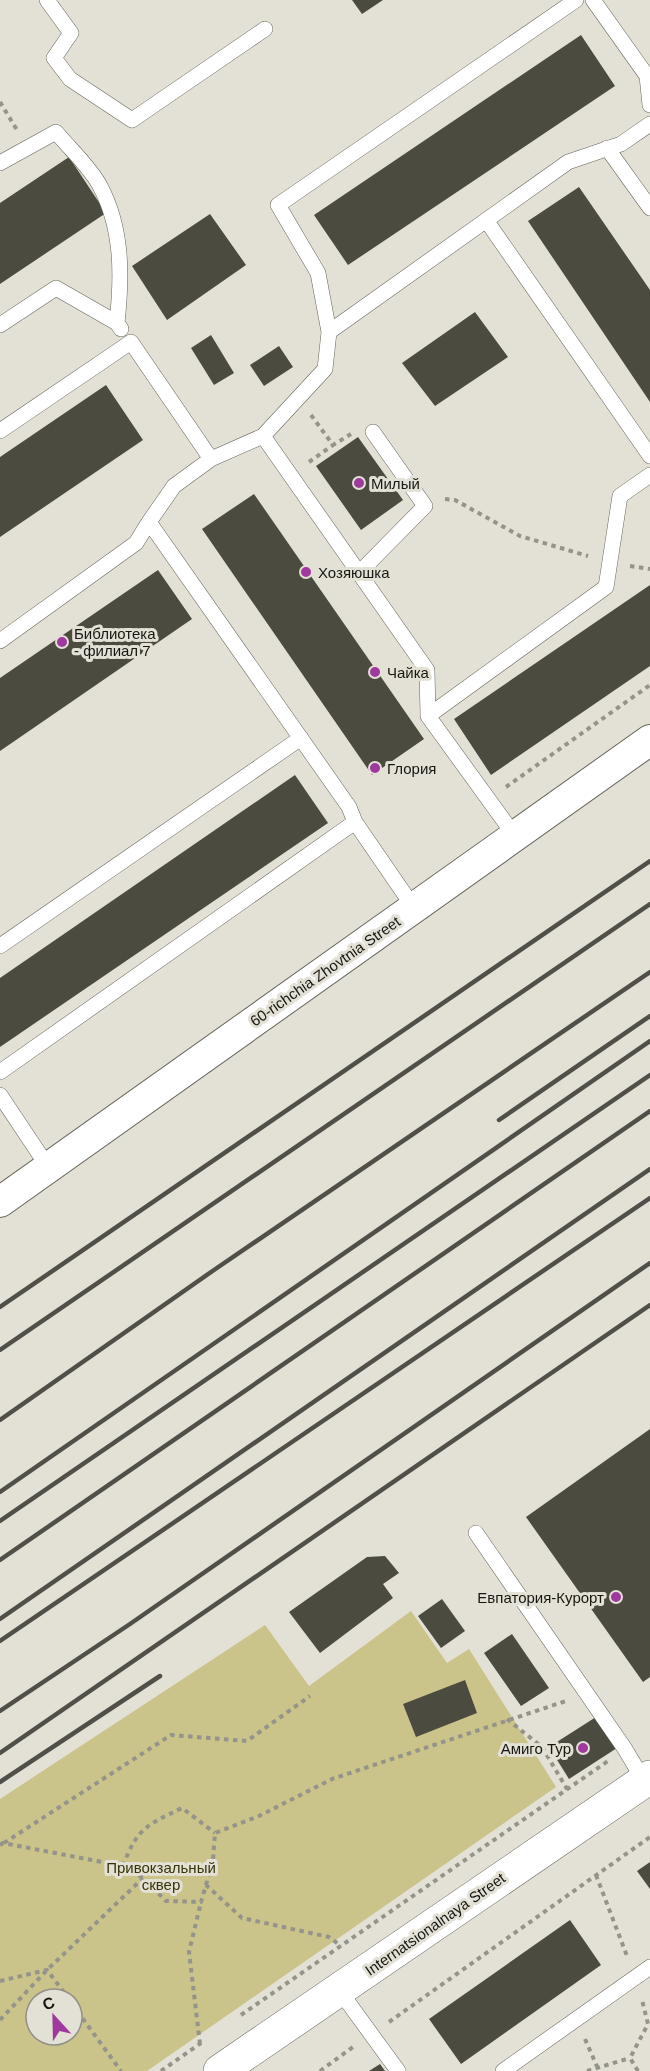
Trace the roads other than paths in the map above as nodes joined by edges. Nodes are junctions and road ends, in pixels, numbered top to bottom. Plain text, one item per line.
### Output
1 (47, 0) edge
2 (576, 0) edge
3 (593, 0) edge
4 (265, 29) dead end
5 (650, 105) edge
6 (650, 124) edge
7 (607, 148) junction
8 (0, 163) edge
9 (650, 208) edge
10 (486, 220) junction
11 (117, 323) junction
12 (0, 325) edge
13 (329, 332) junction
14 (130, 342) junction
15 (0, 431) edge
16 (373, 432) road end
17 (263, 436) junction
18 (650, 456) edge
19 (211, 459) junction
20 (650, 475) edge
21 (149, 522) junction
22 (359, 573) junction
23 (0, 641) edge
24 (428, 716) junction
25 (301, 738) junction
26 (650, 740) edge
27 (355, 822) junction
28 (515, 836) junction
29 (414, 908) junction
30 (0, 946) edge
31 (0, 1072) edge
32 (0, 1095) edge
33 (48, 1167) junction
34 (0, 1202) edge
35 (476, 1533) dead end
36 (647, 1779) edge
37 (650, 1967) edge
38 (339, 1990) junction
39 (220, 2071) edge
40 (398, 2071) edge
41 (503, 2071) edge

1 - 4 lane
2 - 13 lane
3 - 5 lane
6 - 7 lane
7 - 9 lane
7 - 10 lane
8 - 11 lane
10 - 13 lane
10 - 18 lane
11 - 12 lane
11 - 14 lane
13 - 17 lane
14 - 15 lane
14 - 19 lane
16 - 22 lane
17 - 19 lane
17 - 22 lane
19 - 21 lane
20 - 24 lane
21 - 23 lane
21 - 25 lane
22 - 24 lane
24 - 28 lane
25 - 27 lane
25 - 30 lane
26 - 28 street, 60-richchia Zhovtnia Street
27 - 29 lane
27 - 31 lane
28 - 29 street, 60-richchia Zhovtnia Street
29 - 33 street, 60-richchia Zhovtnia Street
32 - 33 lane
33 - 34 street, 60-richchia Zhovtnia Street
35 - 36 lane
36 - 38 main road, Internatsionalnaya Street
37 - 41 lane
38 - 39 main road, Internatsionalnaya Street
38 - 40 lane

